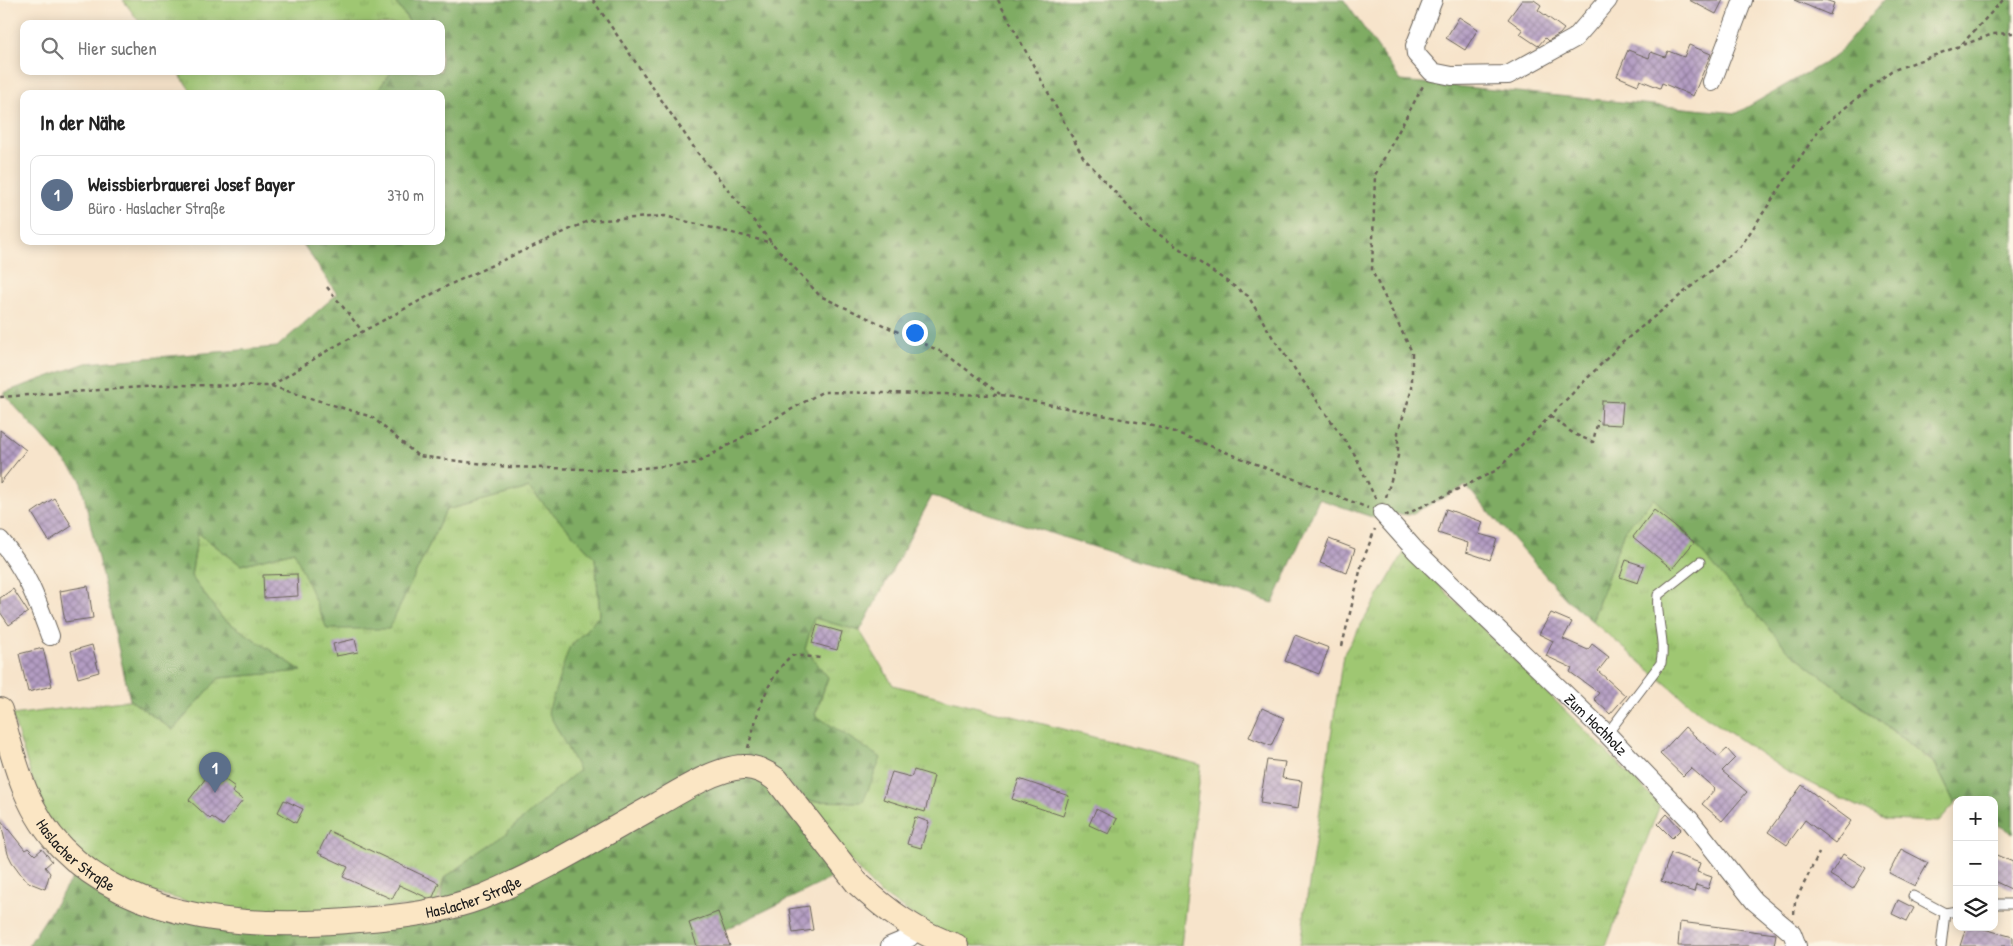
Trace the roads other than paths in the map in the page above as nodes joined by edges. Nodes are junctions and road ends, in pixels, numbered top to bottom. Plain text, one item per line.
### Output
1 (1433, 0) edge
2 (1608, 0) edge
3 (1744, 0) edge
4 (1712, 82) dead end
5 (1382, 513) road end
6 (0, 540) edge
7 (1700, 562) dead end
8 (50, 636) dead end
9 (0, 710) edge
10 (1607, 734) junction
11 (1912, 896) dead end
12 (1998, 904) edge
13 (2013, 904) edge
14 (1953, 912) edge
15 (1945, 913) junction
16 (912, 938) edge
17 (1795, 939) edge
18 (890, 946) edge
19 (956, 946) edge
20 (1942, 946) edge

1 - 2 street
3 - 4 street
5 - 10 street, Zum Hochholz
6 - 8 street
7 - 10 lane
9 - 16 street, Haslacher Straße
10 - 17 street, Zum Hochholz
11 - 15 lane
12 - 13 lane
14 - 15 lane
15 - 20 lane
16 - 18 street
16 - 19 street

